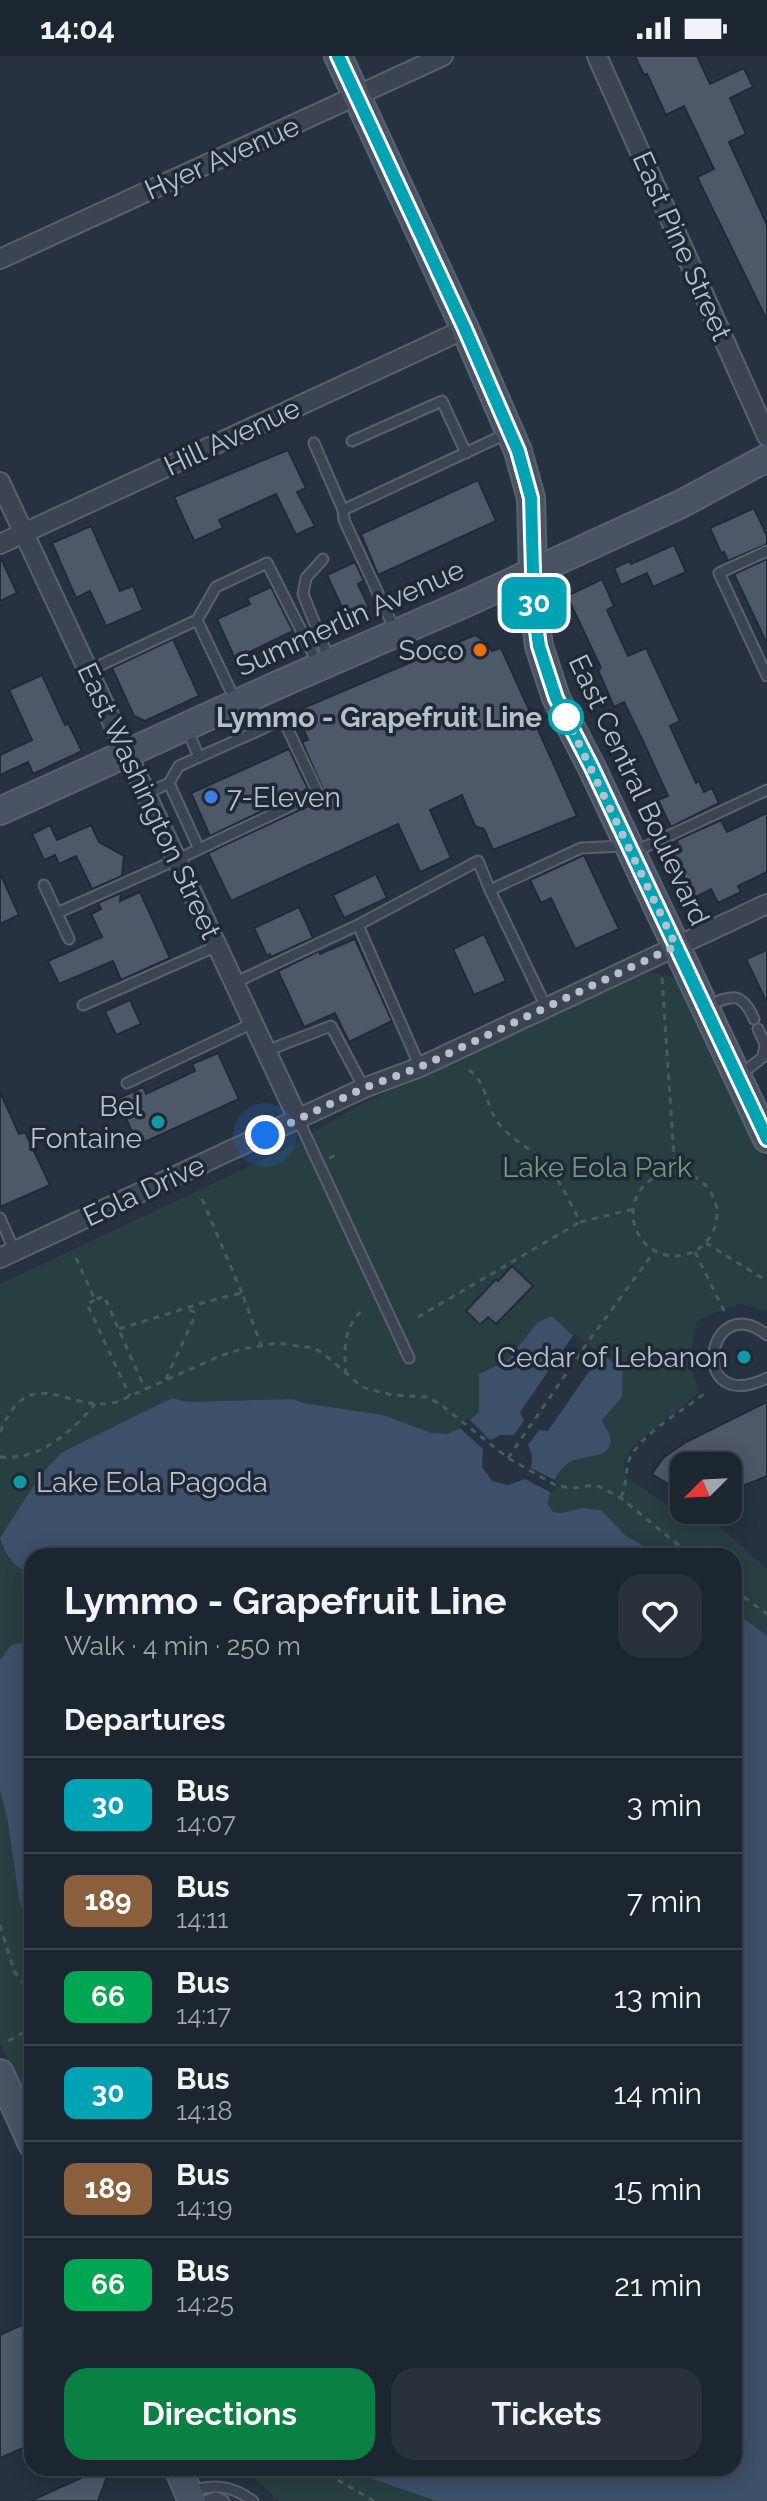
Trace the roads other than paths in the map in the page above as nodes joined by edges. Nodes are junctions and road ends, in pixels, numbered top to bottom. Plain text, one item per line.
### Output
1 (338, 56) edge
2 (443, 56) edge
3 (597, 56) edge
4 (357, 96) junction
5 (0, 259) edge
6 (465, 329) junction
7 (511, 432) junction
8 (767, 436) edge
9 (352, 441) dead end
10 (314, 443) dead end
11 (466, 453) junction
12 (767, 458) edge
13 (0, 482) edge
14 (343, 510) junction
15 (24, 533) junction
16 (0, 544) edge
17 (767, 551) edge
18 (323, 559) dead end
19 (535, 571) junction
20 (197, 620) junction
21 (396, 633) junction
22 (325, 664) junction
23 (88, 671) junction
24 (767, 676) edge
25 (242, 701) junction
26 (185, 726) junction
27 (262, 729) junction
28 (126, 753) junction
29 (199, 757) junction
30 (169, 783) junction
31 (767, 790) edge
32 (146, 794) junction
33 (0, 811) edge
34 (199, 849) junction
35 (629, 850) junction
36 (176, 860) junction
37 (44, 885) dead end
38 (490, 890) junction
39 (767, 904) edge
40 (57, 913) junction
41 (358, 925) junction
42 (69, 939) dead end
43 (217, 946) junction
44 (676, 946) junction
45 (234, 983) junction
46 (83, 1005) dead end
47 (546, 1007) junction
48 (705, 1008) junction
49 (253, 1023) junction
50 (266, 1051) junction
51 (420, 1067) junction
52 (738, 1077) junction
53 (127, 1083) dead end
54 (364, 1088) junction
55 (298, 1119) junction
56 (767, 1139) edge
57 (0, 1218) edge
58 (7, 1255) edge
59 (767, 1335) edge
60 (409, 1358) dead end
61 (767, 1378) edge
62 (1, 2078) edge
63 (24, 2127) edge
64 (191, 2490) edge
65 (224, 2501) edge
66 (253, 2501) edge

1 - 4 street, East Central Boulevard
2 - 4 street, Hyer Avenue
3 - 8 street, East Pine Street
4 - 5 street, Hyer Avenue
4 - 6 street, East Central Boulevard
6 - 7 street, East Central Boulevard
6 - 15 street, Hill Avenue
7 - 11 lane
7 - 19 street, East Central Boulevard
9 - 11 lane
10 - 14 lane
11 - 14 lane
12 - 19 street, Summerlin Avenue
13 - 15 street, East Washington Street
14 - 21 lane
15 - 16 street, Hill Avenue
15 - 23 street, East Washington Street
17 - 24 lane
18 - 22 lane
19 - 21 street, Summerlin Avenue
19 - 35 street, East Central Boulevard
20 - 22 lane
20 - 23 lane
20 - 25 lane
21 - 22 street, Summerlin Avenue
22 - 25 street, Summerlin Avenue
23 - 28 street, East Washington Street
25 - 26 street, Summerlin Avenue
25 - 27 lane
26 - 28 street, Summerlin Avenue
26 - 29 lane
27 - 29 lane
27 - 34 lane
28 - 32 street, East Washington Street
28 - 33 street, Summerlin Avenue
29 - 30 lane
30 - 32 lane
30 - 34 lane
31 - 35 lane
32 - 36 street, East Washington Street
34 - 36 lane
35 - 38 lane
35 - 44 street, East Central Boulevard
36 - 40 lane
36 - 43 street, East Washington Street
37 - 40 lane
38 - 41 lane
38 - 47 lane
39 - 44 street, Eola Drive
40 - 42 lane
41 - 45 lane
41 - 51 lane
43 - 45 street, East Washington Street
43 - 46 lane
44 - 47 street, Eola Drive
44 - 48 street, East Central Boulevard
45 - 49 street, East Washington Street
47 - 51 street, Eola Drive
48 - 52 street, East Central Boulevard
48 - 52 lane
49 - 50 street, East Washington Street
49 - 53 lane
50 - 54 lane
50 - 55 street, East Washington Street
51 - 54 street, Eola Drive
52 - 56 street, East Central Boulevard
54 - 55 street, Eola Drive
55 - 58 street, Eola Drive
55 - 60 lane
57 - 58 lane
59 - 61 lane
62 - 63 street
64 - 65 lane
64 - 66 lane

